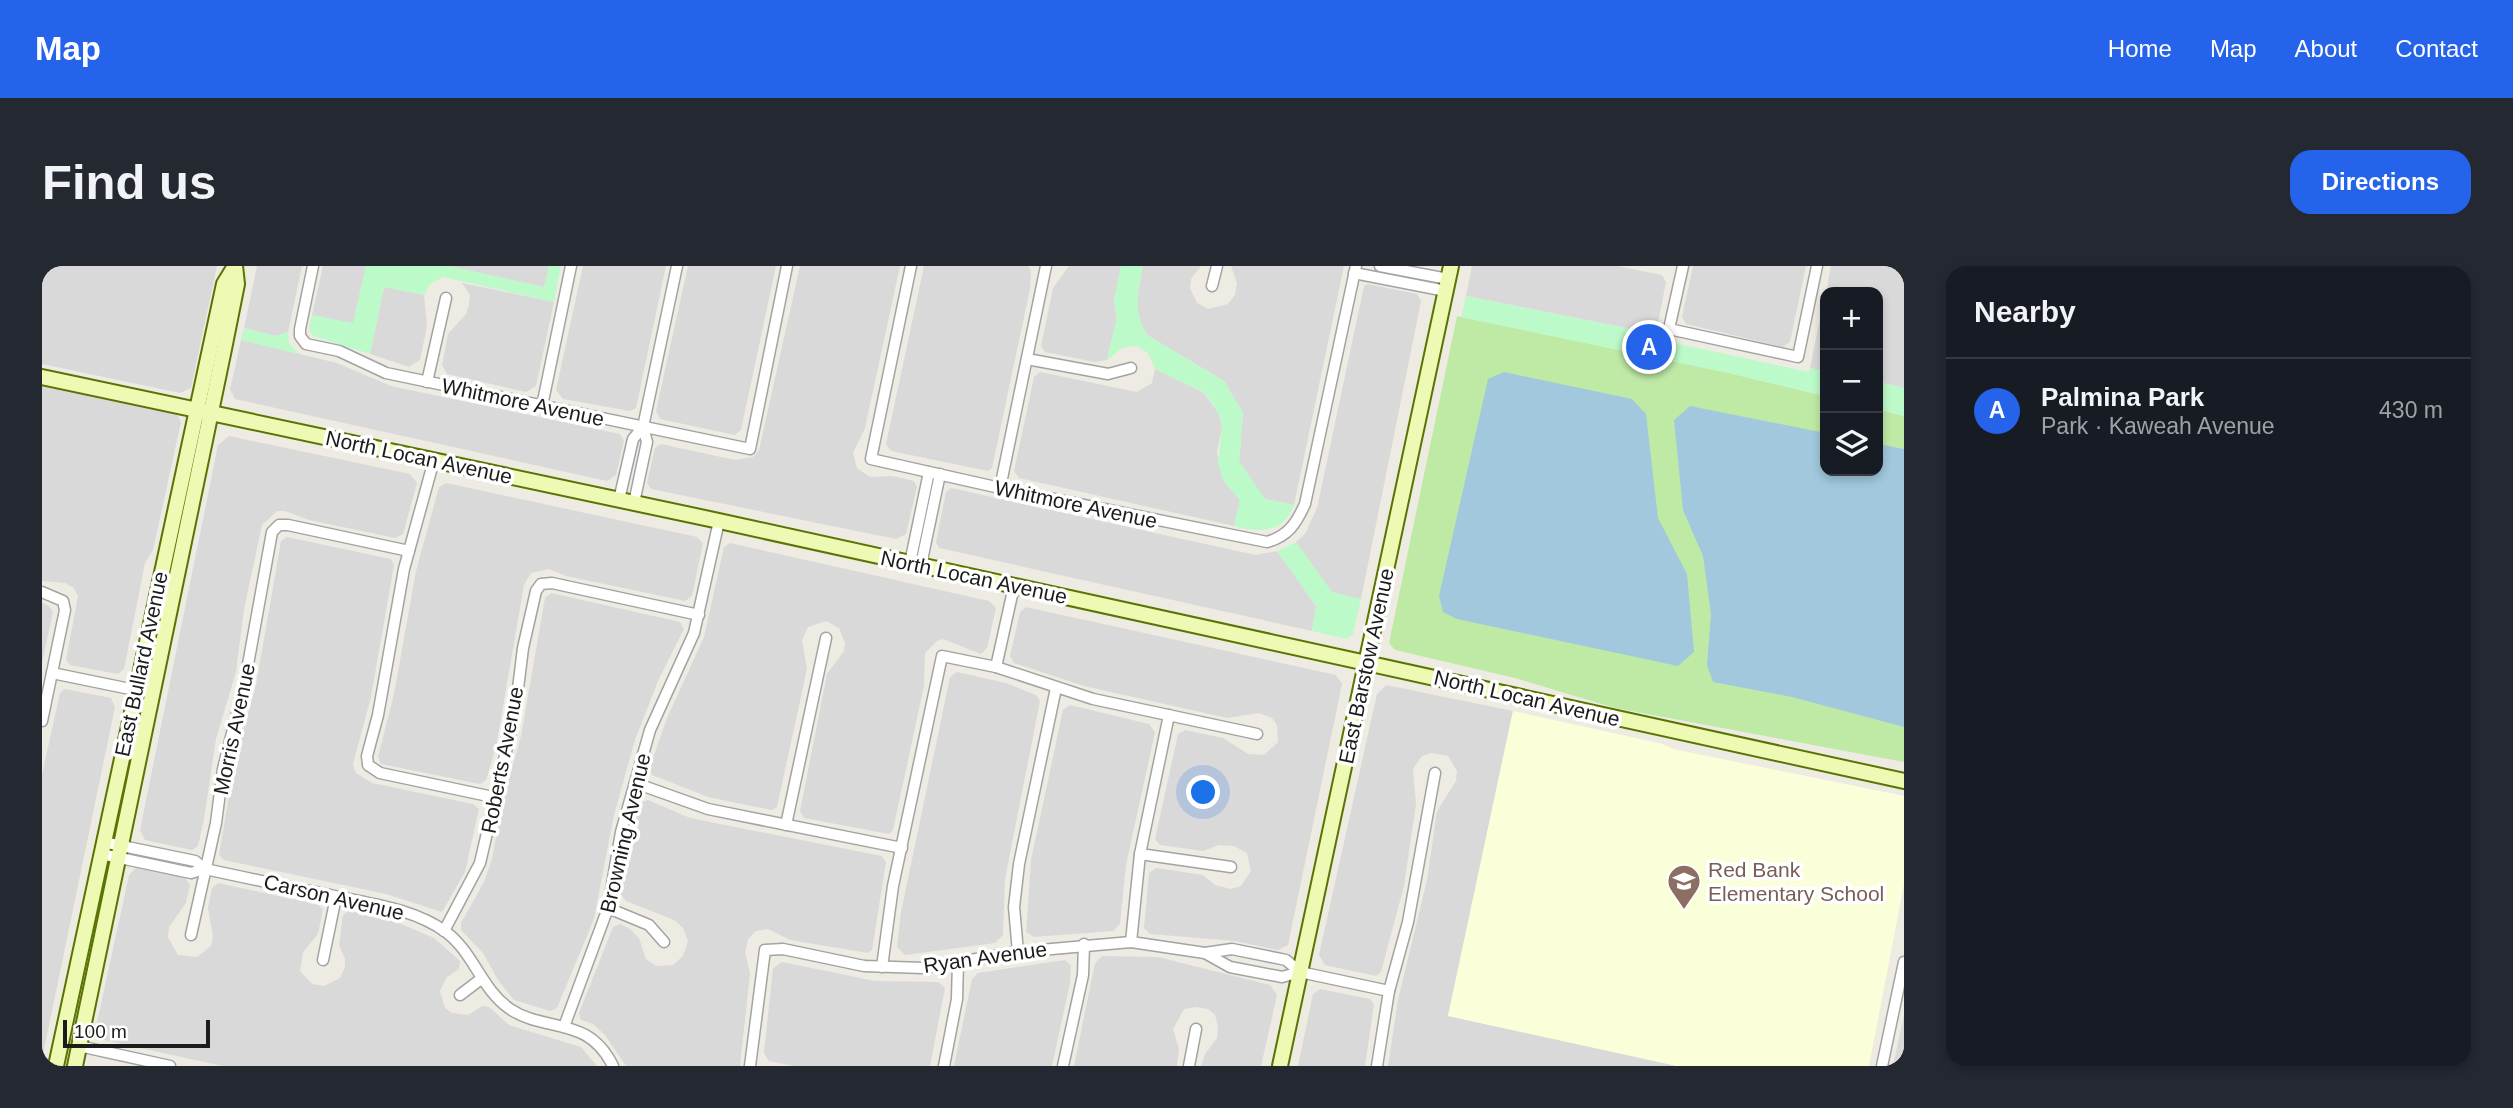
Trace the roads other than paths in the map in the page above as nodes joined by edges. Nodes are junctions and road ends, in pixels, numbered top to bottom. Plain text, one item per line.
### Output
1 (313, 266) edge
2 (571, 266) edge
3 (677, 266) edge
4 (787, 266) edge
5 (911, 266) edge
6 (1046, 266) edge
7 (1217, 266) edge
8 (1380, 266) edge
9 (1681, 266) edge
10 (1817, 266) edge
11 (1355, 269) edge
12 (1448, 279) edge
13 (1212, 286) dead end
14 (446, 298) dead end
15 (1027, 359) junction
16 (1131, 368) dead end
17 (42, 377) edge
18 (427, 382) junction
19 (542, 406) junction
20 (204, 411) junction
21 (643, 427) junction
22 (434, 460) junction
23 (934, 473) junction
24 (1000, 488) junction
25 (626, 502) junction
26 (719, 521) junction
27 (409, 551) junction
28 (915, 564) junction
29 (1014, 586) junction
30 (42, 592) edge
31 (699, 615) junction
32 (825, 638) dead end
33 (1367, 662) junction
34 (996, 667) junction
35 (52, 673) junction
36 (1056, 688) junction
37 (135, 690) junction
38 (1169, 715) junction
39 (42, 721) edge
40 (1257, 734) dead end
41 (1435, 773) dead end
42 (1904, 781) edge
43 (635, 783) junction
44 (493, 797) junction
45 (786, 825) junction
46 (102, 848) junction
47 (902, 848) junction
48 (119, 851) junction
49 (1140, 854) junction
50 (1231, 867) dead end
51 (205, 869) junction
52 (336, 897) junction
53 (608, 908) junction
54 (444, 930) junction
55 (191, 935) dead end
56 (664, 942) dead end
57 (1131, 942) junction
58 (1084, 944) junction
59 (1018, 952) junction
60 (1205, 953) junction
61 (323, 960) dead end
62 (958, 962) junction
63 (1904, 962) edge
64 (882, 967) junction
65 (1300, 972) junction
66 (481, 979) junction
67 (1389, 991) junction
68 (460, 995) dead end
69 (565, 1024) junction
70 (1196, 1029) dead end
71 (79, 1046) junction
72 (155, 1064) edge
73 (56, 1066) edge
74 (75, 1066) edge
75 (170, 1066) edge
76 (613, 1066) edge
77 (750, 1066) edge
78 (944, 1066) edge
79 (1063, 1066) edge
80 (1189, 1066) edge
81 (1280, 1066) edge
82 (1377, 1066) edge
83 (1882, 1066) edge

1 - 18 street, Whitmore Avenue
2 - 19 street
3 - 21 street
4 - 21 street, Whitmore Avenue
5 - 23 street, Whitmore Avenue
6 - 15 street
7 - 13 street
8 - 12 street
9 - 10 street
11 - 12 street
11 - 24 street, Whitmore Avenue
12 - 33 street, East Barstow Avenue
14 - 18 street
15 - 16 street
15 - 24 street
17 - 20 street, North Locan Avenue
18 - 19 street, Whitmore Avenue
19 - 21 street, Whitmore Avenue
20 - 20 street, East Bullard Avenue
20 - 22 street, North Locan Avenue
20 - 37 street, East Bullard Avenue
20 - 48 street, East Bullard Avenue
21 - 25 street
22 - 25 street, North Locan Avenue
22 - 27 street
23 - 24 street, Whitmore Avenue
23 - 28 street
25 - 26 street, North Locan Avenue
26 - 28 street, North Locan Avenue
26 - 31 street, Browning Avenue
27 - 44 street
27 - 51 street, Morris Avenue
28 - 29 street, North Locan Avenue
29 - 33 street, North Locan Avenue
29 - 34 street
30 - 35 street
31 - 43 street, Browning Avenue
31 - 44 street, Roberts Avenue
32 - 45 street
33 - 42 street, North Locan Avenue
33 - 65 street, East Barstow Avenue
34 - 36 street
34 - 47 street
35 - 37 street
35 - 39 street
36 - 38 street
36 - 59 street
37 - 46 street, East Bullard Avenue
38 - 40 street
38 - 49 street
41 - 67 street
43 - 45 street
43 - 53 street, Browning Avenue
44 - 54 street, Roberts Avenue
45 - 47 street
46 - 48 street, Carson Avenue
46 - 73 street, East Bullard Avenue
47 - 64 street
48 - 51 street, Carson Avenue
48 - 71 street, East Bullard Avenue
49 - 50 street
49 - 57 street
51 - 52 street, Carson Avenue
51 - 55 street, Morris Avenue
52 - 54 street, Carson Avenue
52 - 61 street
53 - 56 street
53 - 69 street, Browning Avenue
54 - 66 street, Carson Avenue
57 - 58 street, Ryan Avenue
57 - 60 street, Ryan Avenue
58 - 59 street, Ryan Avenue
58 - 79 street
59 - 62 street, Ryan Avenue
60 - 65 street, Ryan Avenue
60 - 65 street, Ryan Avenue
62 - 64 street, Ryan Avenue
62 - 78 street
63 - 83 street
64 - 77 street, Ryan Avenue
65 - 67 street
65 - 81 street, East Barstow Avenue
66 - 68 street
66 - 69 street, Carson Avenue
67 - 82 street
69 - 76 street, Carson Avenue
70 - 80 street
71 - 72 street
71 - 74 street, East Bullard Avenue
72 - 75 street

